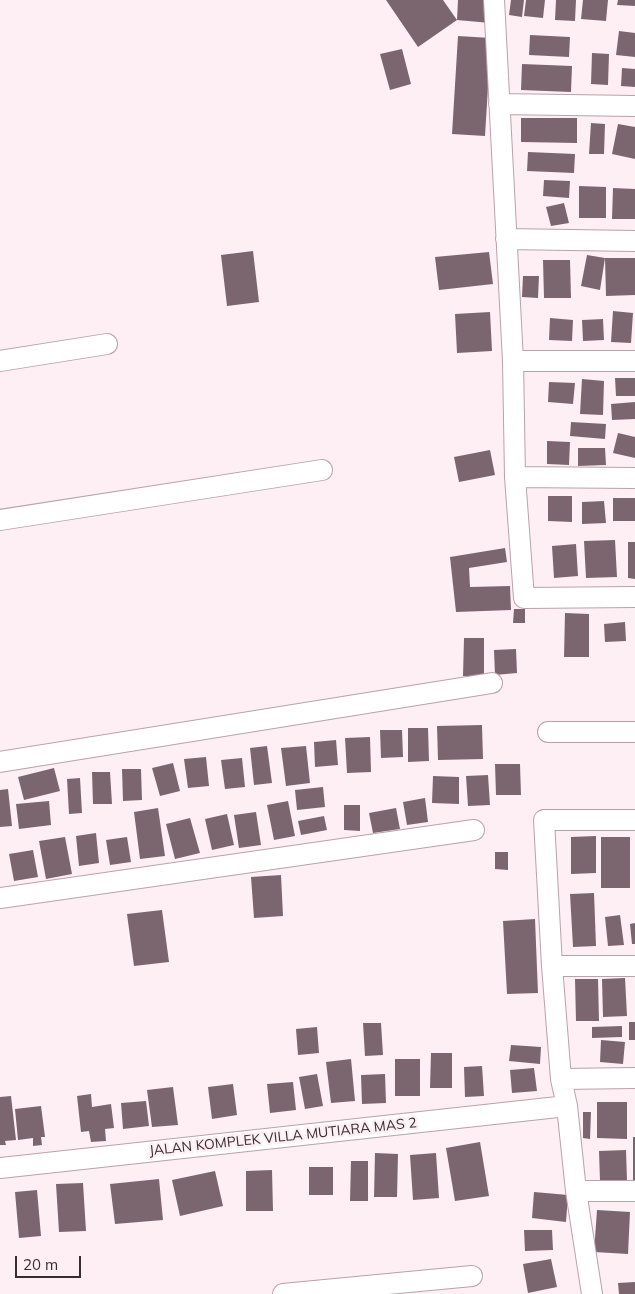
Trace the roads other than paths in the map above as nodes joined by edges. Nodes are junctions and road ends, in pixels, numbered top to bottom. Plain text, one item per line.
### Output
1 (494, 0) edge
2 (499, 104) junction
3 (635, 106) edge
4 (506, 239) junction
5 (635, 241) edge
6 (107, 344) dead end
7 (0, 360) edge
8 (513, 361) junction
9 (635, 361) edge
10 (322, 470) dead end
11 (515, 477) junction
12 (635, 478) edge
13 (0, 520) edge
14 (635, 597) edge
15 (492, 683) dead end
16 (548, 732) dead end
17 (635, 732) edge
18 (0, 762) edge
19 (635, 820) edge
20 (474, 830) dead end
21 (0, 898) edge
22 (552, 966) junction
23 (635, 966) edge
24 (635, 1078) edge
25 (562, 1079) junction
26 (567, 1106) junction
27 (0, 1168) edge
28 (576, 1191) junction
29 (635, 1191) edge
30 (472, 1276) dead end
31 (283, 1294) edge
32 (592, 1294) edge

1 - 2 street
2 - 3 street
2 - 4 street
4 - 5 street
4 - 8 street
6 - 7 street
8 - 9 street
8 - 11 street
10 - 13 street
11 - 12 street
11 - 14 street
15 - 18 street
16 - 17 street
19 - 22 street
20 - 21 street
22 - 23 street
22 - 25 street
24 - 25 street
25 - 26 street
26 - 27 street, JALAN KOMPLEK VILLA MUTIARA MAS 2
26 - 28 street
28 - 29 street
28 - 32 street
30 - 31 street

